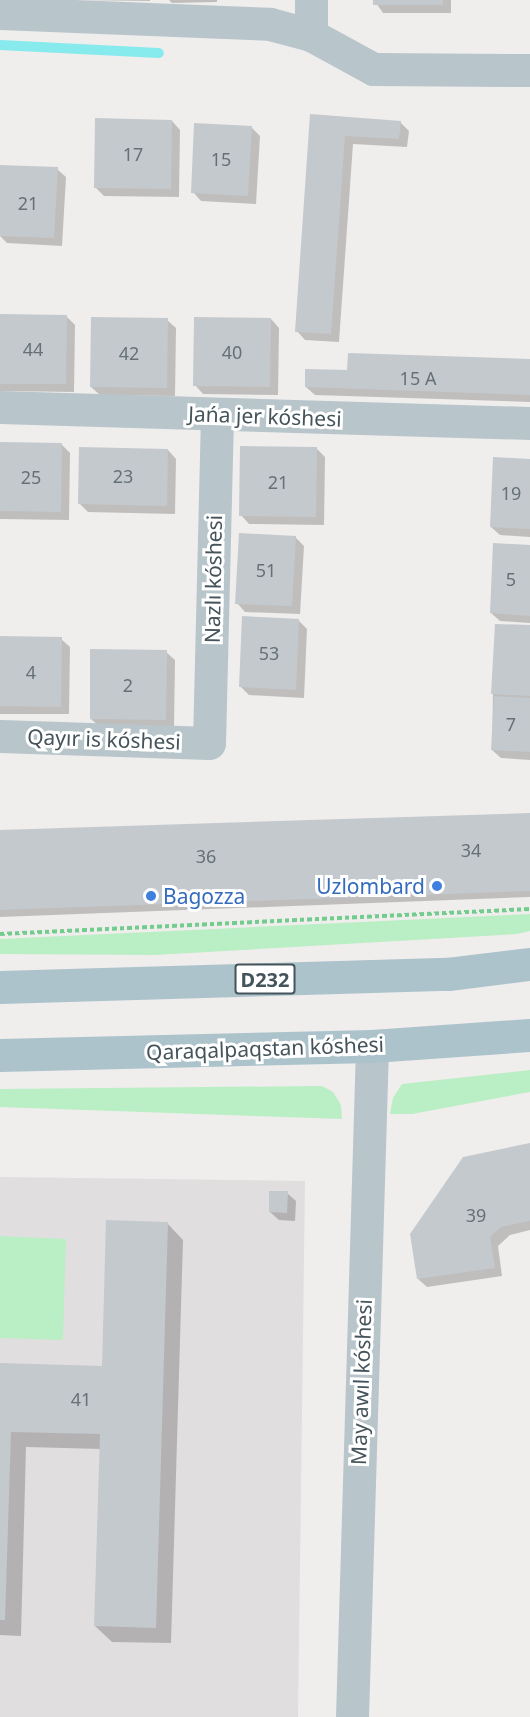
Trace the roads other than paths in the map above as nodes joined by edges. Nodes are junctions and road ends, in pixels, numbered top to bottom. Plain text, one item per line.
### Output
1 (311, 0) edge
2 (0, 13) edge
3 (311, 35) junction
4 (530, 70) edge
5 (0, 407) edge
6 (217, 415) junction
7 (530, 423) edge
8 (0, 736) edge
9 (209, 743) joint
10 (530, 964) edge
11 (0, 987) edge
12 (530, 1035) edge
13 (372, 1046) junction
14 (0, 1055) edge
15 (352, 1717) edge

1 - 3 street
2 - 3 street
3 - 4 street
5 - 6 street, Jańa jer kóshesi
6 - 7 street, Jańa jer kóshesi
6 - 9 street, Nazlı kóshesi
8 - 9 street, Qayır is kóshesi
10 - 11 main road, D232
12 - 13 main road, Qaraqalpaqstan kóshesi
13 - 14 main road, Qaraqalpaqstan kóshesi
13 - 15 street, May awıl kóshesi

